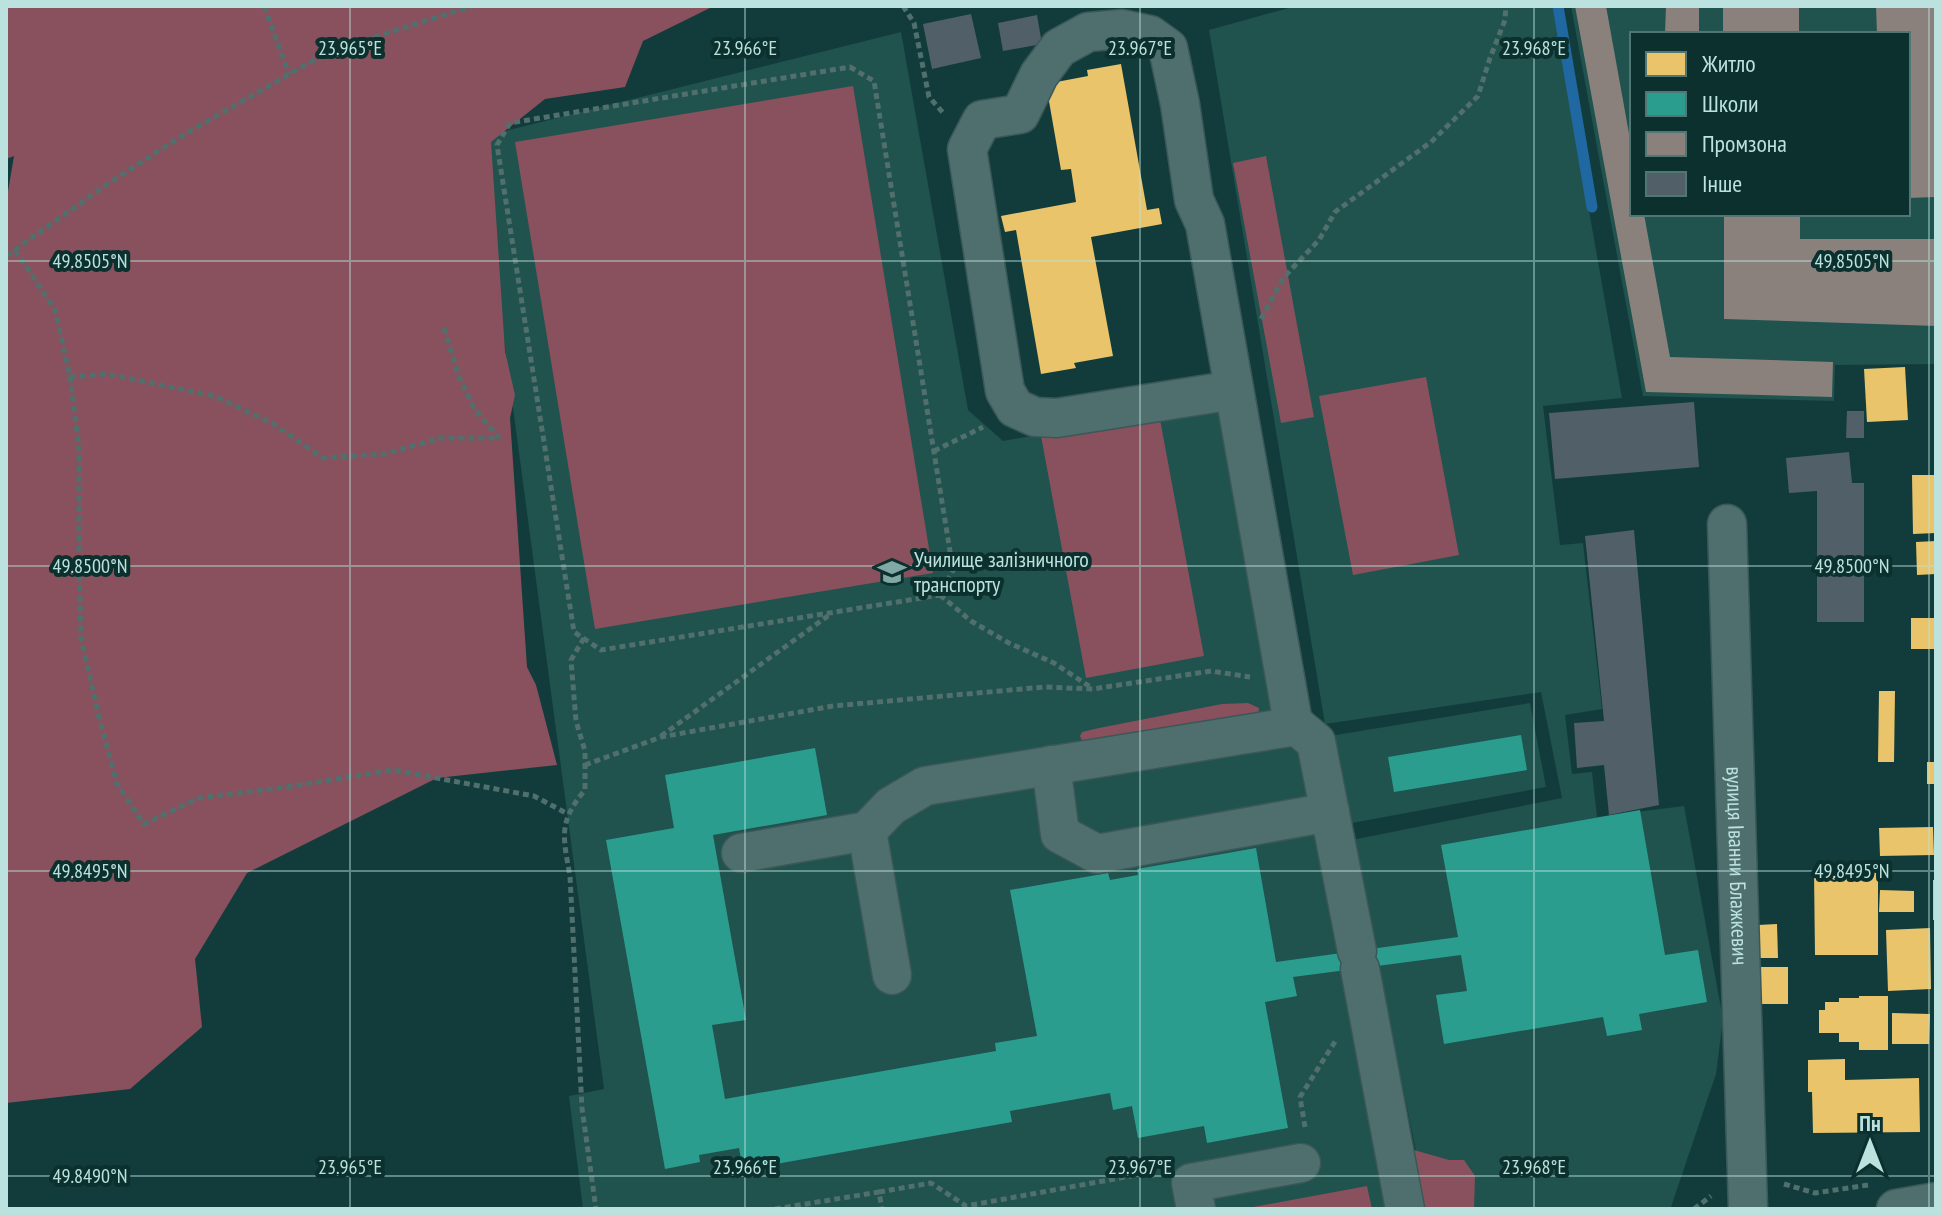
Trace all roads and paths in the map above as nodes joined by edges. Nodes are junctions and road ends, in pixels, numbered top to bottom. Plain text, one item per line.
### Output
1 (264, 6) edge
2 (472, 6) edge
3 (903, 6) edge
4 (1506, 6) edge
5 (289, 74) junction
6 (972, 139) junction
7 (15, 250) junction
8 (6, 256) edge
9 (444, 328) dead end
10 (70, 377) junction
11 (1233, 381) junction
12 (1015, 408) junction
13 (934, 451) junction
14 (1727, 524) dead end
15 (940, 595) junction
16 (834, 612) junction
17 (584, 638) junction
18 (1287, 685) junction
19 (1093, 689) junction
20 (1297, 726) junction
21 (661, 737) junction
22 (585, 765) junction
23 (1051, 765) junction
24 (1330, 812) junction
25 (568, 814) junction
26 (867, 831) junction
27 (741, 853) dead end
28 (1361, 972) junction
29 (892, 975) dead end
30 (1305, 1151) joint
31 (1783, 1183) dead end
32 (879, 1192) junction
33 (1194, 1196) edge
34 (1711, 1196) dead end
35 (1886, 1196) edge
36 (1936, 1202) edge
37 (965, 1208) edge
38 (596, 1209) edge
39 (775, 1209) edge
40 (882, 1209) edge
41 (1405, 1209) edge
42 (1694, 1209) edge
43 (1748, 1209) edge

1 - 5 path
2 - 5 path
3 - 6 path
4 - 11 path
5 - 7 path
6 - 11 street
6 - 12 street
7 - 8 path
7 - 10 path
9 - 10 path
10 - 25 path
11 - 12 street
11 - 18 street
12 - 13 path
13 - 15 path
13 - 17 path
14 - 43 street, вулиця Іванни Блажкевич
15 - 16 path
15 - 19 path
16 - 17 path
16 - 21 path
17 - 22 path
18 - 19 path
18 - 20 street
19 - 21 path
20 - 23 street
20 - 24 street
21 - 22 path
22 - 25 path
23 - 24 street
23 - 26 street
24 - 28 street
25 - 38 path
26 - 27 street
26 - 29 street
28 - 30 path
28 - 41 street
30 - 33 street
31 - 35 path
32 - 37 path
32 - 39 path
32 - 40 path
33 - 37 path
34 - 42 path
35 - 36 street

